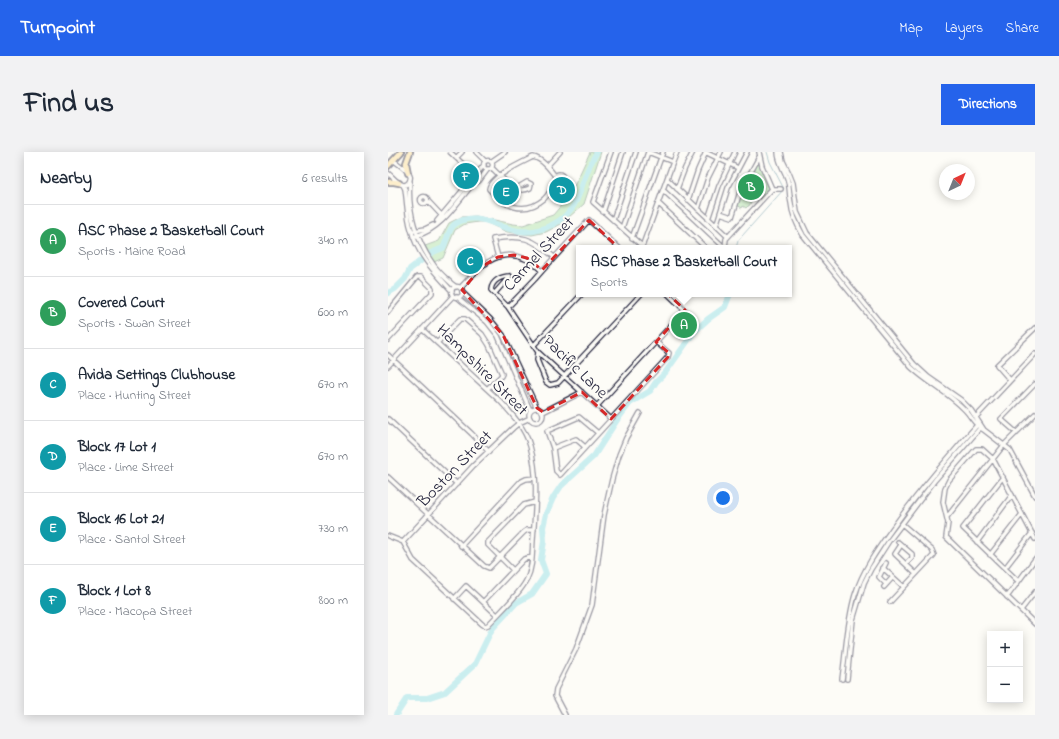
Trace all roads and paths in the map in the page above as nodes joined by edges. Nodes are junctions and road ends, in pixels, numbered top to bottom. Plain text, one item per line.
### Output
1 (401, 152) edge
2 (410, 152) edge
3 (450, 152) edge
4 (462, 152) edge
5 (476, 152) edge
6 (503, 152) edge
7 (560, 152) edge
8 (611, 152) edge
9 (623, 152) edge
10 (636, 152) edge
11 (648, 152) edge
12 (663, 152) edge
13 (678, 152) edge
14 (693, 152) edge
15 (705, 152) edge
16 (721, 152) edge
17 (735, 152) edge
18 (747, 152) edge
19 (778, 152) edge
20 (782, 152) edge
21 (759, 154) edge
22 (660, 157) junction
23 (456, 158) junction
24 (718, 159) junction
25 (393, 160) junction
26 (485, 161) junction
27 (492, 161) junction
28 (673, 162) junction
29 (729, 164) junction
30 (388, 166) edge
31 (484, 166) junction
32 (547, 166) junction
33 (490, 168) junction
34 (738, 168) junction
35 (388, 173) edge
36 (460, 173) dead end
37 (408, 174) junction
38 (499, 175) junction
39 (555, 176) junction
40 (667, 179) junction
41 (410, 181) junction
42 (556, 181) junction
43 (388, 182) edge
44 (401, 184) junction
45 (517, 188) dead end
46 (677, 189) junction
47 (772, 189) junction
48 (780, 189) dead end
49 (663, 190) junction
50 (461, 196) junction
51 (688, 200) junction
52 (428, 202) dead end
53 (658, 202) junction
54 (698, 209) junction
55 (603, 212) junction
56 (720, 213) junction
57 (443, 216) junction
58 (708, 218) junction
59 (613, 220) junction
60 (716, 226) junction
61 (622, 228) junction
62 (413, 231) junction
63 (415, 236) junction
64 (728, 237) junction
65 (632, 238) junction
66 (616, 245) edge
67 (640, 245) edge
68 (643, 245) edge
69 (703, 245) edge
70 (722, 245) edge
71 (725, 245) edge
72 (498, 257) junction
73 (554, 257) junction
74 (431, 264) junction
75 (542, 271) junction
76 (460, 289) junction
77 (452, 291) junction
78 (495, 293) junction
79 (455, 297) junction
80 (579, 297) edge
81 (638, 297) edge
82 (671, 297) edge
83 (508, 307) junction
84 (685, 310) junction
85 (388, 312) edge
86 (693, 318) dead end
87 (1035, 328) edge
88 (422, 329) junction
89 (388, 340) edge
90 (656, 342) junction
91 (437, 343) junction
92 (534, 345) junction
93 (538, 352) junction
94 (1035, 354) edge
95 (388, 356) edge
96 (394, 360) junction
97 (388, 366) edge
98 (565, 376) junction
99 (1010, 380) junction
100 (1035, 384) edge
101 (487, 389) junction
102 (582, 392) junction
103 (597, 406) junction
104 (537, 408) junction
105 (530, 410) junction
106 (543, 412) junction
107 (640, 413) dead end
108 (1035, 414) edge
109 (530, 418) junction
110 (975, 418) junction
111 (388, 419) edge
112 (611, 419) junction
113 (519, 423) junction
114 (980, 426) junction
115 (598, 433) junction
116 (1016, 433) junction
117 (1004, 445) junction
118 (585, 447) junction
119 (553, 448) junction
120 (489, 452) junction
121 (993, 459) junction
122 (388, 477) edge
123 (1003, 477) junction
124 (535, 478) junction
125 (457, 484) junction
126 (1012, 496) junction
127 (1035, 496) edge
128 (535, 502) junction
129 (1022, 514) junction
130 (428, 515) junction
131 (947, 517) junction
132 (902, 524) junction
133 (534, 530) junction
134 (1032, 533) junction
135 (388, 536) edge
136 (1035, 539) edge
137 (403, 542) junction
138 (977, 542) junction
139 (462, 546) junction
140 (990, 555) junction
141 (500, 557) junction
142 (532, 557) junction
143 (1035, 559) edge
144 (886, 563) dead end
145 (906, 564) junction
146 (883, 568) junction
147 (1005, 568) junction
148 (513, 570) junction
149 (916, 574) junction
150 (893, 577) junction
151 (860, 581) junction
152 (1018, 581) junction
153 (864, 583) junction
154 (904, 587) junction
155 (1035, 592) edge
156 (1007, 597) junction
157 (454, 599) junction
158 (482, 602) junction
159 (890, 602) dead end
160 (1021, 610) junction
161 (497, 615) junction
162 (1035, 624) edge
163 (842, 679) dead end
164 (847, 679) dead end
165 (565, 715) edge

1 - 25 main road
2 - 37 main road
3 - 23 street
4 - 23 street
5 - 26 street
6 - 27 street
7 - 32 street
8 - 55 street
9 - 55 street
10 - 59 street
11 - 22 street
11 - 61 street
12 - 22 street
13 - 28 street
14 - 46 street
15 - 24 street
15 - 51 street
16 - 24 street
17 - 29 street
18 - 34 street
19 - 110 street
20 - 110 street
21 - 47 street
21 - 56 street
22 - 28 street
22 - 65 street
23 - 36 street
24 - 29 street
24 - 54 street
25 - 30 main road
25 - 37 street
26 - 27 street
26 - 31 street
27 - 33 street
28 - 40 street
29 - 34 street
29 - 58 street
31 - 33 street
31 - 50 street
32 - 38 street
32 - 39 street
33 - 38 street
33 - 50 street
34 - 56 street
35 - 44 street
37 - 41 street
38 - 42 street
38 - 45 street
39 - 42 street
39 - 42 street
40 - 46 street
40 - 49 street
41 - 44 street
41 - 62 street
43 - 44 main road
44 - 62 street
46 - 51 street
47 - 48 street
47 - 64 street
49 - 53 street
49 - 70 street
50 - 57 street
51 - 54 street
52 - 57 street
53 - 68 street
53 - 69 street
54 - 58 street
55 - 59 street
56 - 60 street
57 - 62 street
57 - 63 street
58 - 60 street
59 - 61 street
60 - 64 street
61 - 65 street
62 - 63 street
63 - 74 street
64 - 71 street
65 - 67 street
66 - 73 street, Carmel Street
72 - 73 street
72 - 75 street
72 - 76 street
73 - 75 street, Carmel Street
74 - 76 street
74 - 77 street
75 - 83 street, Carmel Street
76 - 77 street
76 - 79 street
76 - 104 street
77 - 79 street
78 - 78 street
78 - 83 street, Pacific Lane
79 - 88 street
79 - 105 street
80 - 92 street
81 - 98 street
82 - 84 street
83 - 92 street, Pacific Lane
84 - 86 street
84 - 90 street
85 - 89 street
87 - 99 street
88 - 91 street, Hampshire Street
88 - 96 street
90 - 103 street
90 - 112 street
91 - 101 street, Hampshire Street
91 - 101 street
92 - 93 street, Pacific Lane
93 - 98 street, Pacific Lane
93 - 98 street
94 - 99 street
95 - 96 street
96 - 97 street
96 - 120 street
98 - 102 street, Pacific Lane
99 - 110 street
100 - 116 street
101 - 113 street, Hampshire Street
102 - 103 street, Pacific Lane
102 - 106 street
103 - 112 street, Pacific Lane
104 - 105 street
104 - 106 street
105 - 109 street
106 - 109 street
107 - 165 street
108 - 116 street
109 - 113 street, Boston Street
110 - 114 street
111 - 125 street
112 - 115 street
113 - 120 street, Boston Street
113 - 124 street, Hampshire Street
114 - 117 street
114 - 132 street
114 - 151 street
115 - 118 street
115 - 119 street
116 - 117 street
117 - 121 street
117 - 127 street
118 - 119 street
118 - 119 street
120 - 125 street, Boston Street
121 - 123 street
121 - 131 street
121 - 131 street
122 - 130 street
123 - 126 street
123 - 138 street
124 - 128 street, Hampshire Street
124 - 139 street
125 - 130 street, Boston Street
126 - 129 street
126 - 138 street
128 - 133 street, Hampshire Street
128 - 141 street
129 - 134 street
129 - 140 street
130 - 137 street, Boston Street
130 - 139 street
131 - 156 street
132 - 149 street
132 - 153 street
133 - 141 street
133 - 142 street, Hampshire Street
134 - 136 street
134 - 147 street
135 - 137 street
137 - 157 street
138 - 140 street
139 - 141 street
140 - 147 street
141 - 148 street
142 - 148 street
142 - 161 street, Hampshire Street
143 - 152 street
144 - 146 street
145 - 145 street
145 - 149 street
146 - 150 street
146 - 150 street
147 - 152 street
148 - 158 street
149 - 154 street
150 - 154 street
151 - 153 street
151 - 163 street
152 - 156 street
153 - 164 street
154 - 159 street
155 - 160 street
156 - 160 street
157 - 158 street
157 - 161 street, Hampshire Street
158 - 161 street
160 - 162 street

